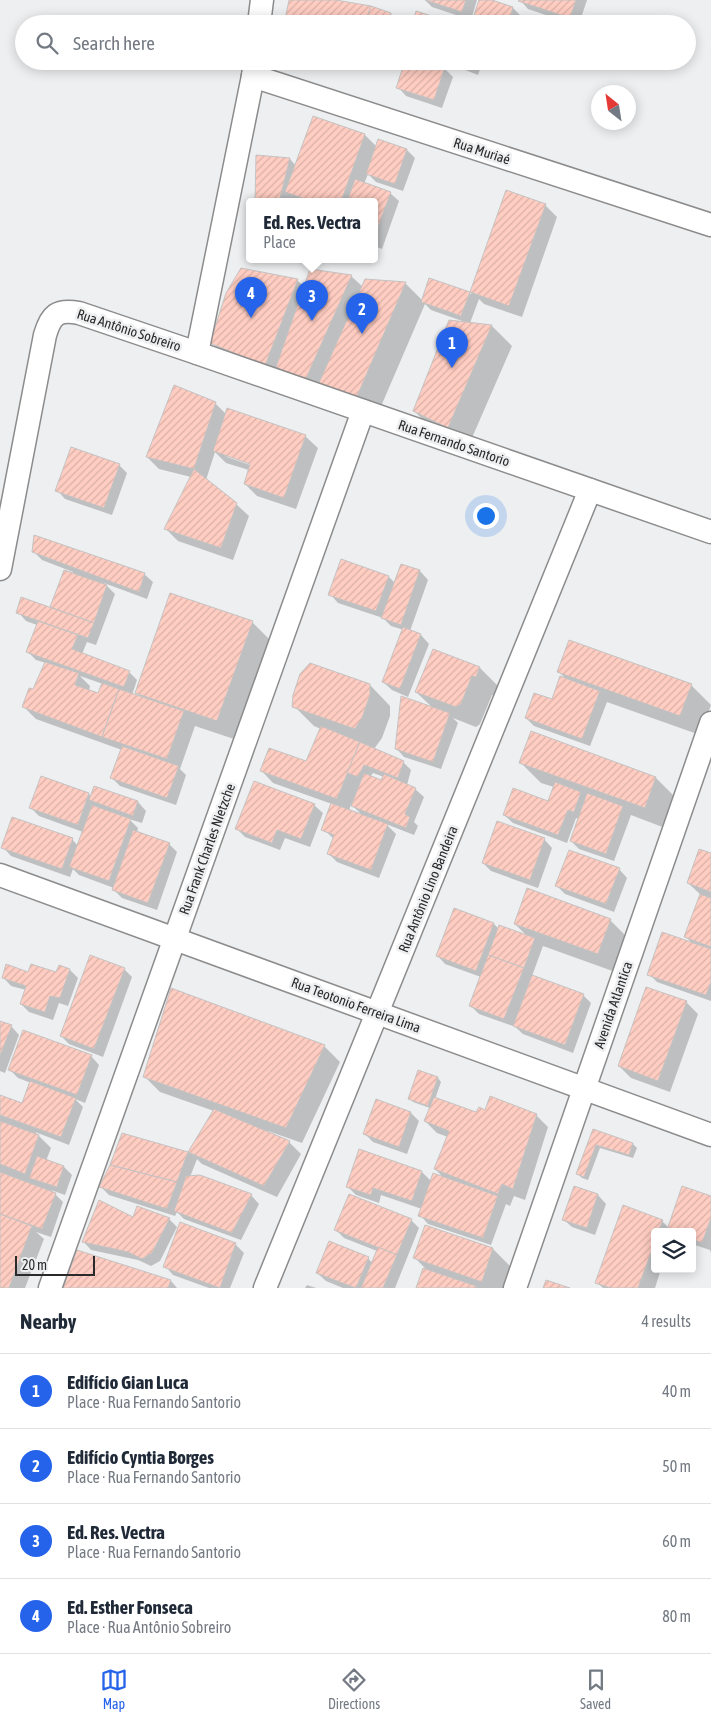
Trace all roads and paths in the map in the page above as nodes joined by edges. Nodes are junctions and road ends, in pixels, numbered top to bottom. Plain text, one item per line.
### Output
1 (262, 0) edge
2 (260, 15) edge
3 (254, 70) edge
4 (257, 70) edge
5 (711, 225) edge
6 (197, 353) junction
7 (362, 410) junction
8 (590, 490) junction
9 (711, 532) edge
10 (0, 569) edge
11 (711, 723) edge
12 (0, 875) edge
13 (175, 939) junction
14 (377, 1013) junction
15 (584, 1088) junction
16 (711, 1135) edge
17 (50, 1288) edge
18 (265, 1288) edge
19 (516, 1288) edge

1 - 2 street
3 - 6 street, Rua Antônio Sobreiro
4 - 5 street, Rua Muriaé
6 - 7 street, Rua Fernando Santorio
6 - 10 street, Rua Antônio Sobreiro
7 - 8 street, Rua Fernando Santorio
7 - 13 street, Rua Frank Charles Nietzche
8 - 9 street, Rua Fernando Santorio
8 - 14 street, Rua Antônio Lino Bandeira
11 - 15 street, Avenida Atlantica
12 - 13 street, Rua Teotonio Ferreira Lima
13 - 14 street, Rua Teotonio Ferreira Lima
13 - 17 street, Rua Frank Charles Nietzche
14 - 15 street, Rua Teotonio Ferreira Lima
14 - 18 street, Rua Antônio Lino Bandeira
15 - 16 street, Rua Teotonio Ferreira Lima
15 - 19 street, Avenida Atlantica

